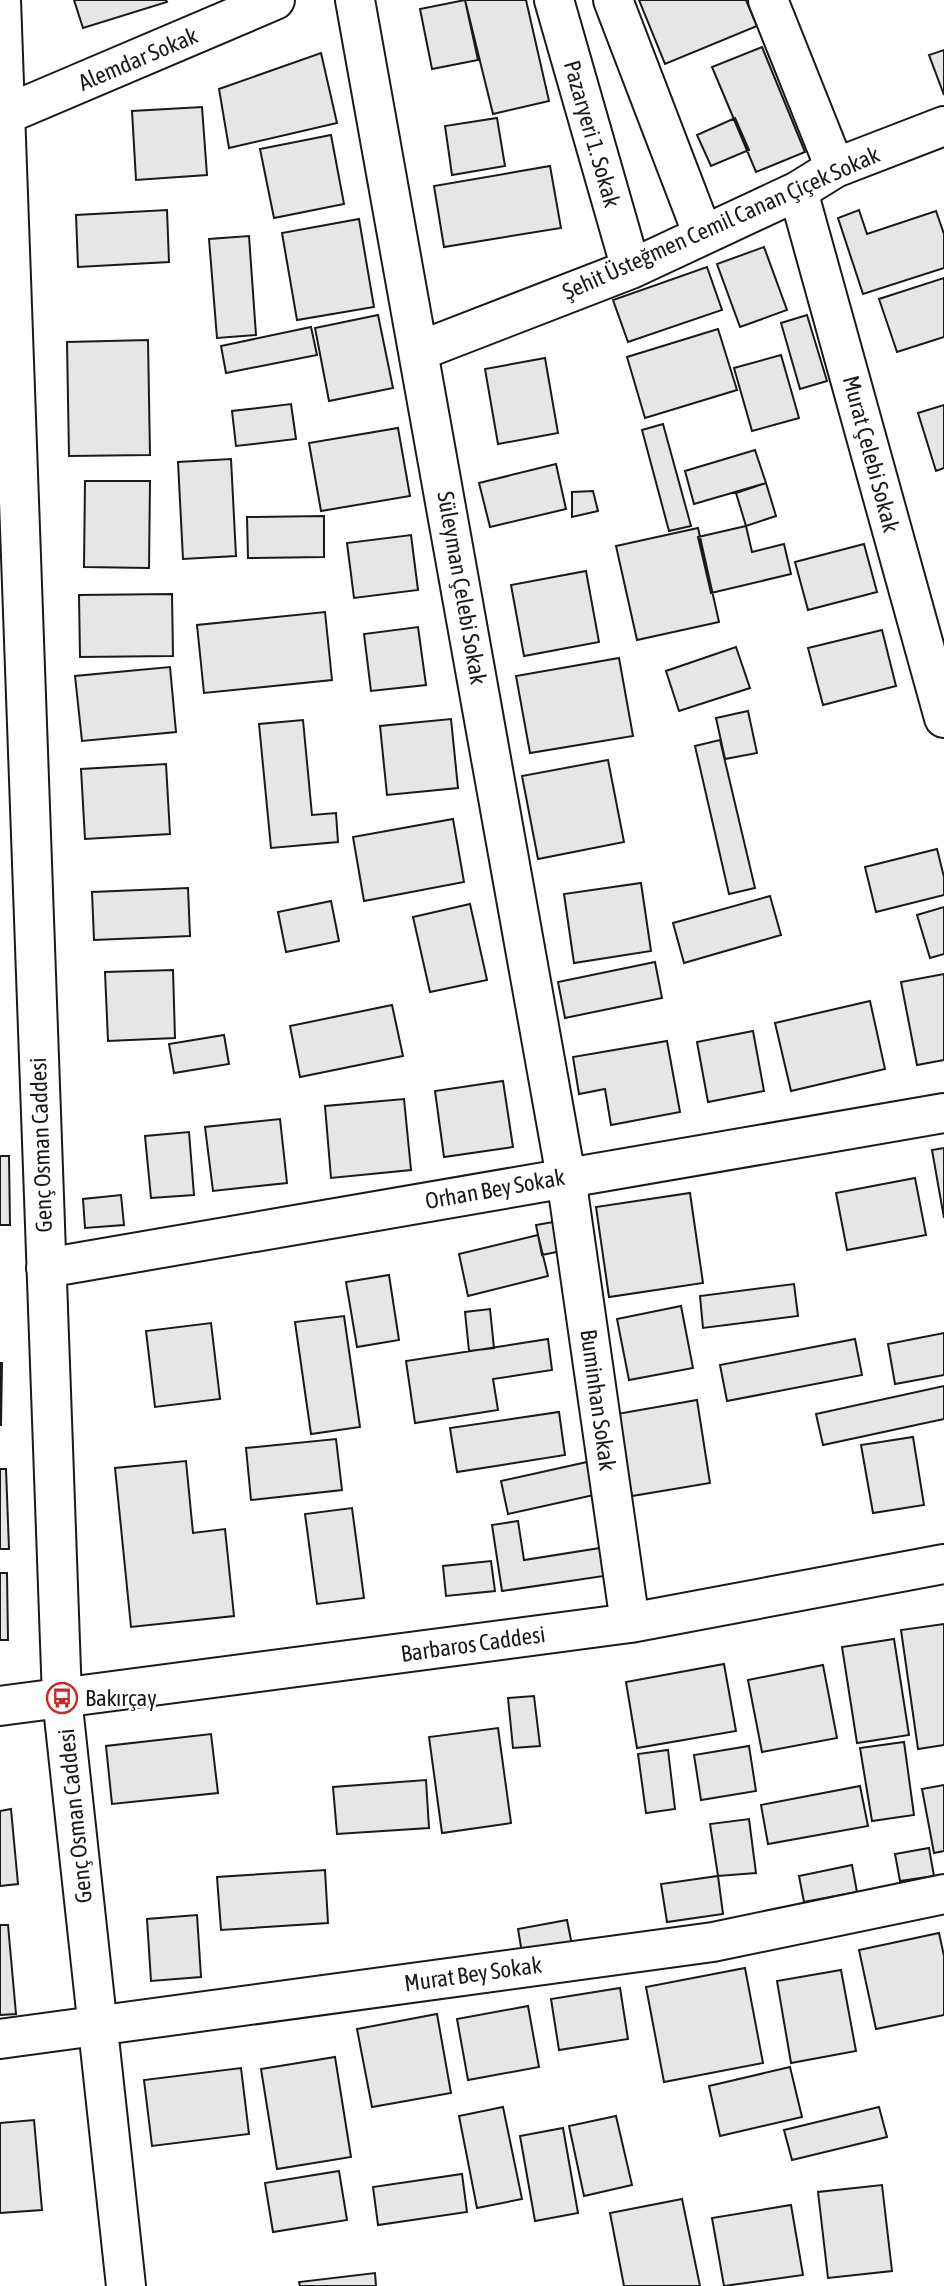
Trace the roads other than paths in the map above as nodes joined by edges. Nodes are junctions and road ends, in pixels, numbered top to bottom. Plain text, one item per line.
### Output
1 (1, 0) edge
2 (275, 0) edge
3 (355, 0) edge
4 (554, 0) edge
5 (614, 0) edge
6 (768, 0) edge
7 (3, 117) edge
8 (944, 125) edge
9 (835, 168) junction
10 (798, 191) junction
11 (704, 235) junction
12 (631, 269) junction
13 (419, 351) junction
14 (944, 718) edge
15 (944, 1113) edge
16 (566, 1177) junction
17 (46, 1268) junction
18 (944, 1564) edge
19 (630, 1623) junction
20 (62, 1698) junction
21 (0, 1706) edge
22 (944, 1894) edge
23 (98, 2025) junction
24 (0, 2039) edge
25 (126, 2286) edge

1 - 7 street, Genç Osman Caddesi
2 - 7 street, Alemdar Sokak
3 - 13 street, Süleyman Çelebi Sokak
4 - 12 street, Pazaryeri 1. Sokak
5 - 11 street
6 - 9 street
7 - 17 street, Genç Osman Caddesi
8 - 9 street, Şehit Üsteğmen Cemil Canan Çiçek Sokak
9 - 10 street, Şehit Üsteğmen Cemil Canan Çiçek Sokak
10 - 11 street, Şehit Üsteğmen Cemil Canan Çiçek Sokak
10 - 14 street, Murat Çelebi Sokak
11 - 12 street, Şehit Üsteğmen Cemil Canan Çiçek Sokak
12 - 13 street, Şehit Üsteğmen Cemil Canan Çiçek Sokak
13 - 16 street, Süleyman Çelebi Sokak
15 - 16 street, Orhan Bey Sokak
16 - 17 street, Orhan Bey Sokak
16 - 19 street, Buminhan Sokak
17 - 20 street, Genç Osman Caddesi
18 - 19 street, Barbaros Caddesi
19 - 20 street, Barbaros Caddesi
20 - 21 street, Barbaros Caddesi
20 - 23 street, Genç Osman Caddesi
22 - 23 street, Murat Bey Sokak
23 - 24 street, Murat Bey Sokak
23 - 25 street, Genç Osman Caddesi

